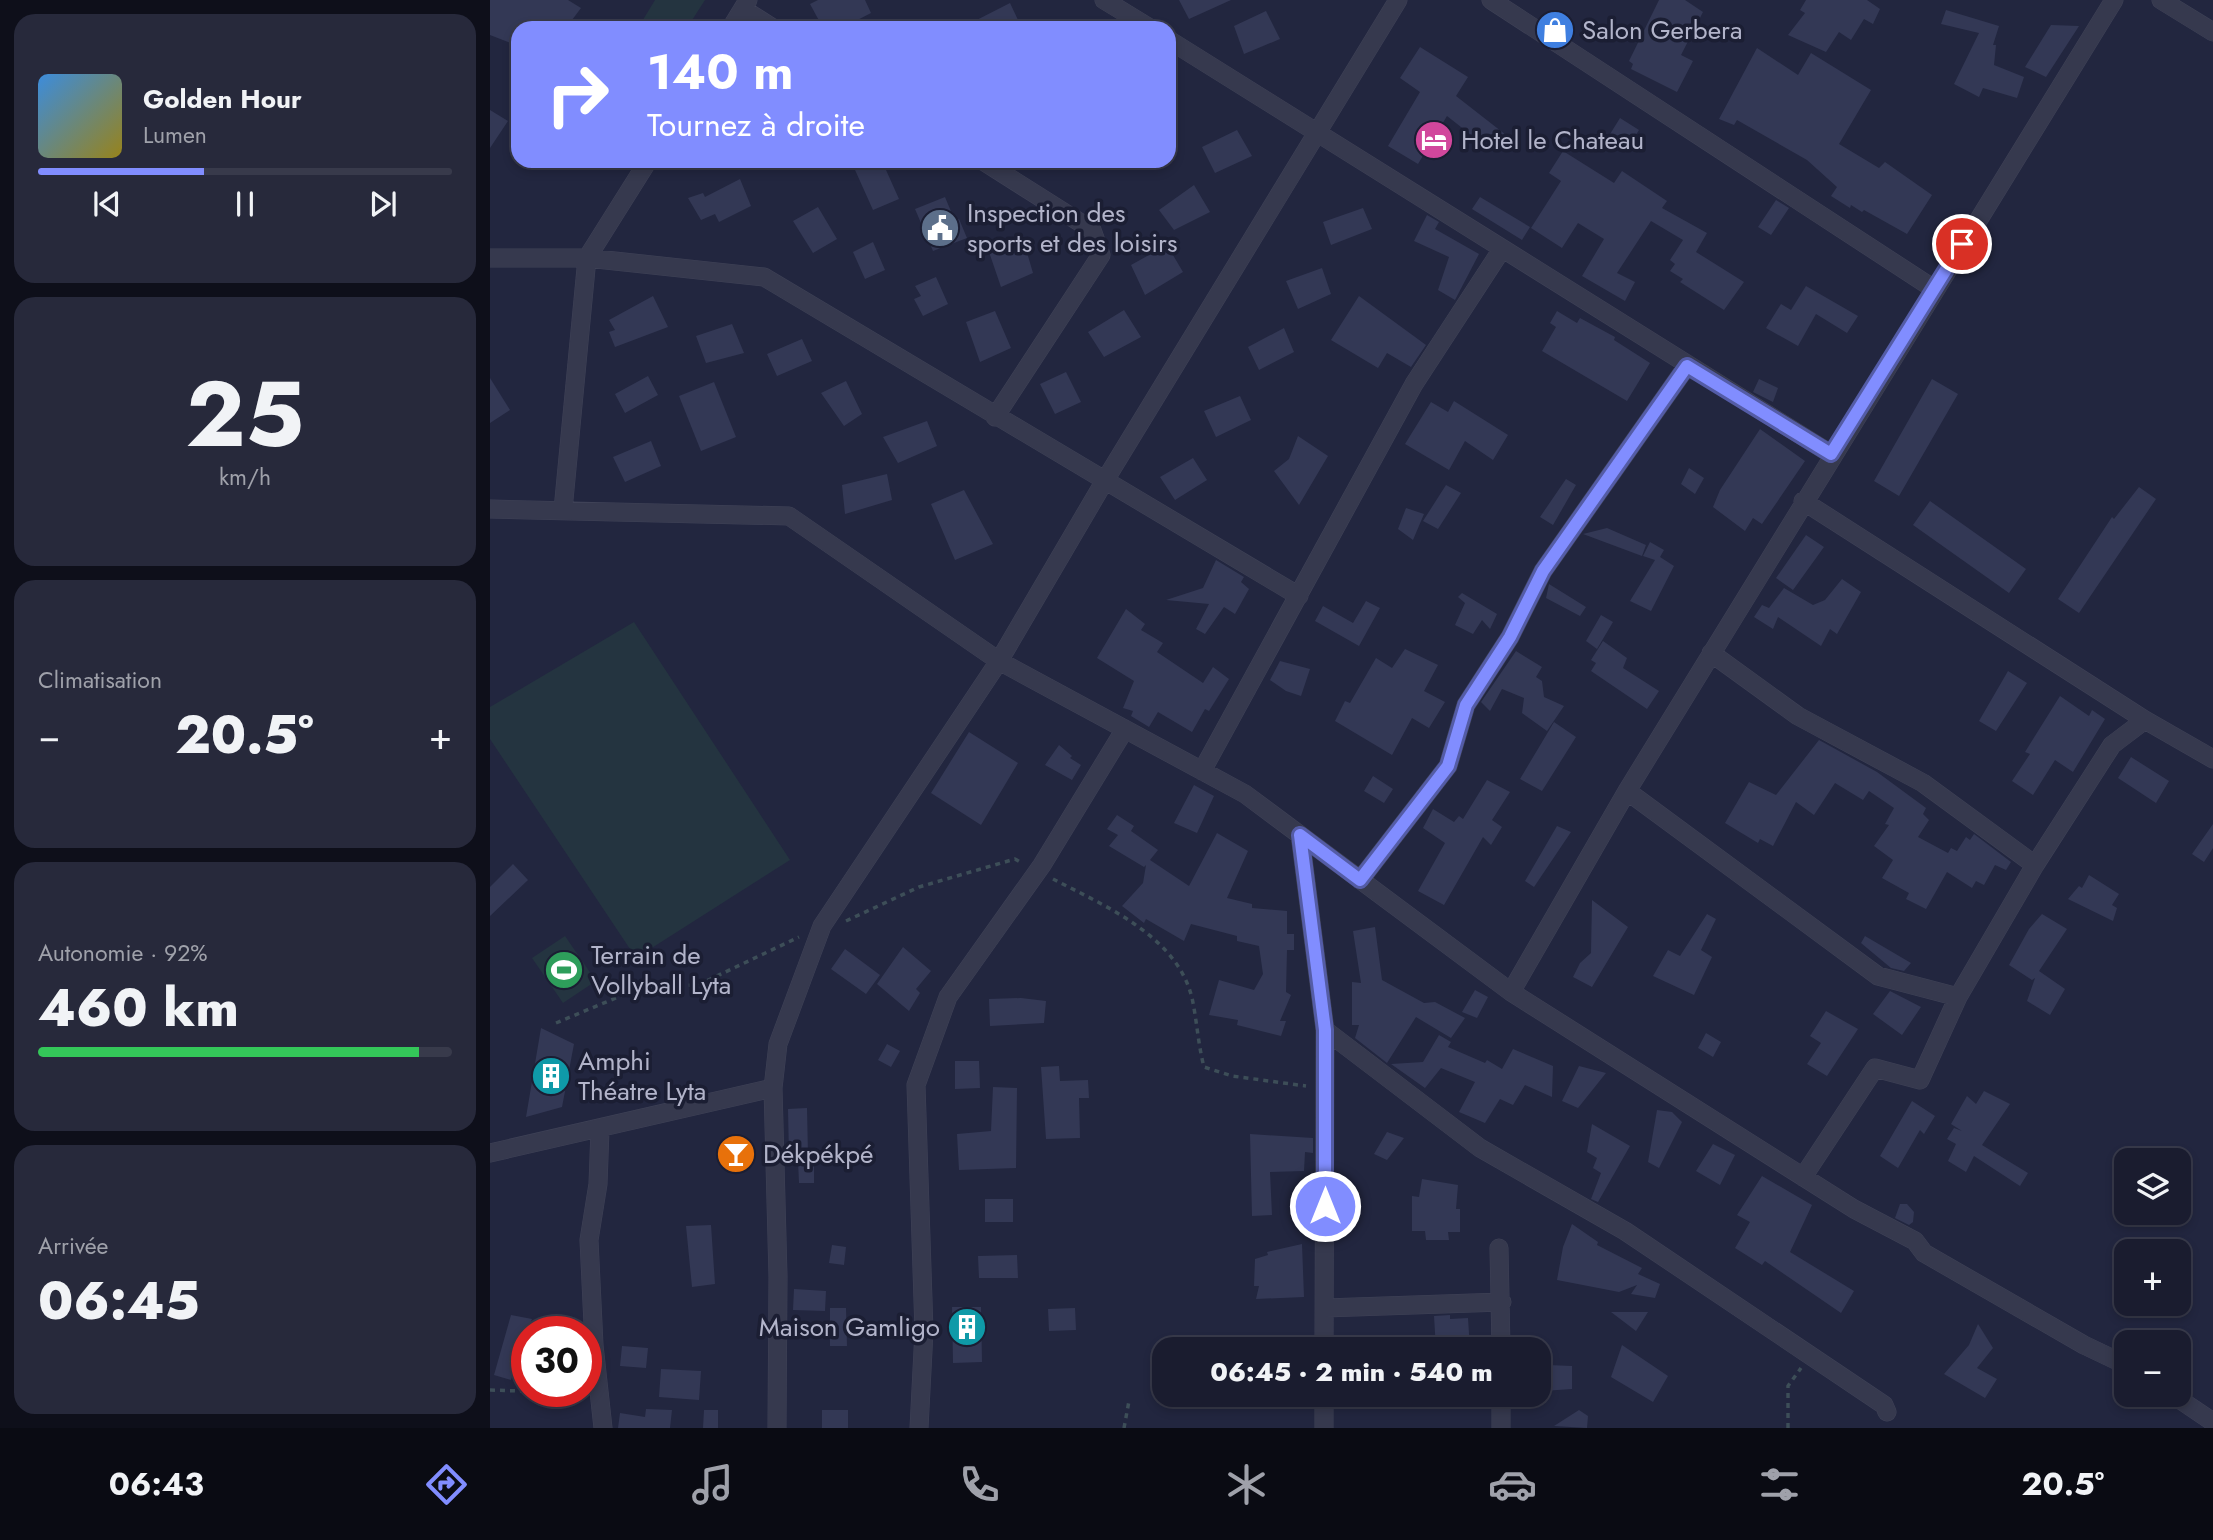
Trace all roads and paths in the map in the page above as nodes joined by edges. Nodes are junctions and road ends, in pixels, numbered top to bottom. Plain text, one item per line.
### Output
1 (1104, 0) edge
2 (1398, 0) edge
3 (1490, 0) edge
4 (2114, 0) edge
5 (2161, 0) edge
6 (746, 4) edge
7 (1126, 6) edge
8 (735, 21) edge
9 (765, 21) edge
10 (1142, 21) edge
11 (2213, 32) edge
12 (1176, 44) edge
13 (1317, 131) junction
14 (644, 168) edge
15 (994, 168) edge
16 (1502, 248) junction
17 (490, 258) edge
18 (587, 258) junction
19 (1934, 289) junction
20 (1687, 366) junction
21 (995, 416) junction
22 (1831, 454) junction
23 (1104, 482) junction
24 (1803, 501) junction
25 (490, 509) edge
26 (563, 510) junction
27 (1299, 596) junction
28 (1711, 653) junction
29 (999, 661) junction
30 (2145, 720) junction
31 (1125, 729) junction
32 (2213, 759) edge
33 (1202, 771) junction
34 (1627, 791) junction
35 (1300, 835) junction
36 (2035, 864) junction
37 (1360, 880) junction
38 (1511, 992) junction
39 (1958, 997) junction
40 (1325, 1030) junction
41 (773, 1088) junction
42 (600, 1130) junction
43 (490, 1153) edge
44 (1802, 1177) junction
45 (1499, 1248) dead end
46 (1502, 1302) junction
47 (1325, 1308) junction
48 (594, 1316) edge
49 (1324, 1337) edge
50 (1501, 1337) edge
51 (1811, 1355) junction
52 (2114, 1359) edge
53 (490, 1390) edge
54 (511, 1391) edge
55 (1129, 1401) dead end
56 (601, 1407) edge
57 (1324, 1407) edge
58 (1501, 1407) edge
59 (2191, 1407) edge
60 (1887, 1412) dead end
61 (2213, 1422) edge
62 (603, 1428) edge
63 (777, 1428) edge
64 (919, 1428) edge
65 (1124, 1428) edge
66 (1324, 1428) edge
67 (1501, 1428) edge
68 (1788, 1428) edge

1 - 7 street
2 - 13 street
3 - 19 street
4 - 19 street
5 - 11 street
6 - 8 street
6 - 9 street
7 - 10 street
12 - 13 street
13 - 16 street
13 - 23 street
14 - 18 street
15 - 21 street
16 - 20 street
16 - 27 street
17 - 18 street
18 - 21 street
18 - 26 street
19 - 22 street
20 - 22 street
20 - 37 street
21 - 23 street
22 - 24 street
23 - 27 street
23 - 29 street
24 - 28 street
24 - 30 street
25 - 26 street
26 - 29 street
27 - 33 street
28 - 34 street
28 - 36 street
29 - 31 street
29 - 41 street
30 - 32 street
30 - 36 street
31 - 33 street
31 - 64 street
33 - 35 street
34 - 38 street
34 - 39 street
35 - 37 street
35 - 40 street
36 - 39 street
37 - 38 street
38 - 44 street
39 - 44 street
40 - 47 street
40 - 51 street
41 - 42 street
41 - 63 street
42 - 43 street
42 - 48 street
44 - 52 street
45 - 46 street
46 - 47 street
46 - 50 street
47 - 49 street
51 - 60 street
51 - 68 path
53 - 54 path
55 - 65 path
56 - 62 street
57 - 66 street
58 - 67 street
59 - 61 street

